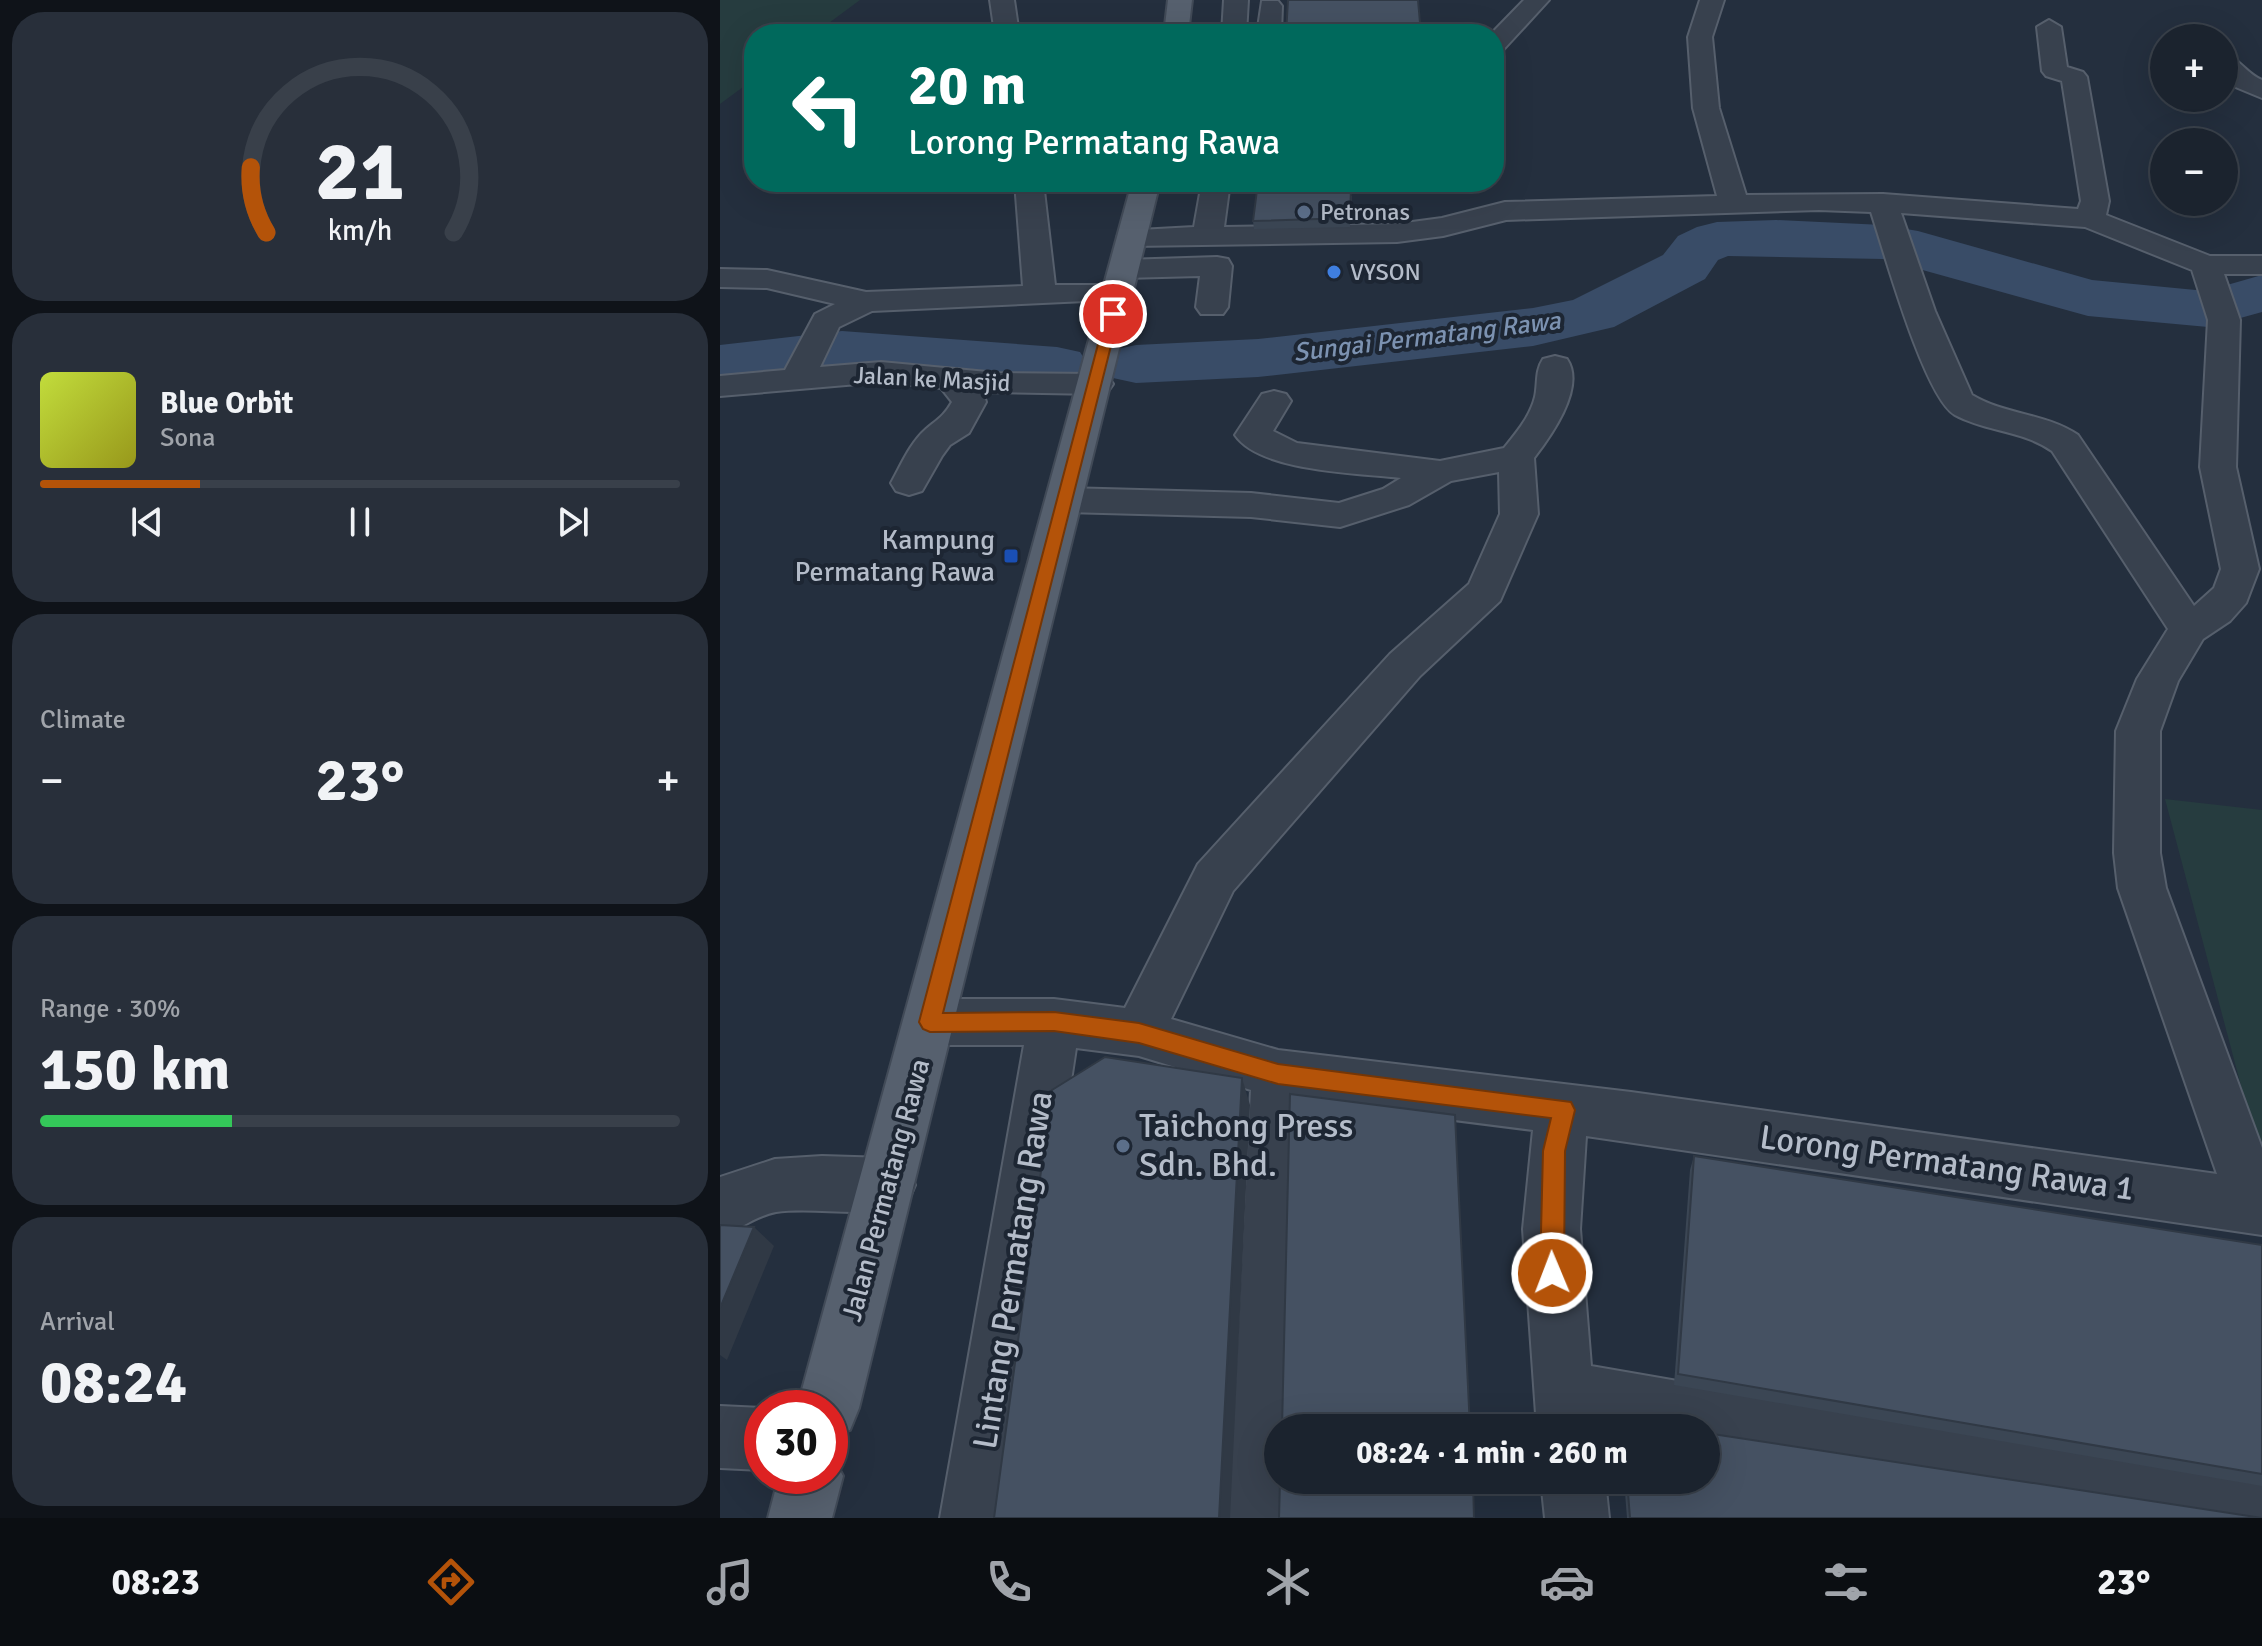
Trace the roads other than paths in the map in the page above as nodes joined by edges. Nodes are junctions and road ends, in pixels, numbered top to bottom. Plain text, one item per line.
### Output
1 (1002, 0) edge
2 (1180, 0) edge
3 (1236, 0) edge
4 (1537, 0) edge
5 (1712, 0) edge
6 (1270, 6) dead end
7 (1006, 24) edge
8 (1177, 24) edge
9 (1235, 24) edge
10 (1269, 24) edge
11 (2049, 27) dead end
12 (1504, 35) edge
13 (2238, 77) edge
14 (2262, 90) edge
15 (1030, 192) edge
16 (1143, 192) edge
17 (1215, 192) edge
18 (1733, 201) junction
19 (2090, 219) junction
20 (1891, 227) junction
21 (1208, 236) junction
22 (1132, 237) junction
23 (2262, 265) edge
24 (720, 278) edge
25 (1121, 280) junction
26 (2214, 291) junction
27 (1040, 296) junction
28 (866, 302) junction
29 (1212, 307) dead end
30 (806, 365) junction
31 (1555, 366) dead end
32 (1099, 372) junction
33 (951, 379) junction
34 (720, 386) edge
35 (1274, 401) dead end
36 (1289, 453) junction
37 (1516, 457) junction
38 (1440, 472) junction
39 (909, 483) dead end
40 (1066, 500) junction
41 (1251, 505) junction
42 (2247, 547) edge
43 (2189, 629) junction
44 (930, 1022) junction
45 (1054, 1022) junction
46 (1139, 1033) junction
47 (1278, 1074) junction
48 (1564, 1110) junction
49 (887, 1185) junction
50 (2259, 1208) edge
51 (720, 1210) edge
52 (833, 1390) edge
53 (1566, 1410) edge
54 (720, 1437) edge
55 (744, 1438) edge
56 (806, 1494) edge
57 (1574, 1494) edge
58 (2262, 1514) edge
59 (800, 1518) edge
60 (972, 1518) edge
61 (1261, 1518) edge
62 (1577, 1518) edge

1 - 7 street
2 - 8 main road
3 - 9 street
4 - 12 street
5 - 18 street
6 - 10 street
11 - 19 street
13 - 14 street
15 - 27 street
16 - 22 main road, Jalan Permatang Rawa
17 - 21 street
18 - 20 street
18 - 21 street
19 - 20 street
19 - 26 street
20 - 43 street
21 - 22 street
22 - 25 main road, Jalan Permatang Rawa
23 - 26 street
24 - 28 street
25 - 27 street
25 - 29 street
25 - 32 main road, Jalan Permatang Rawa
26 - 42 street
27 - 28 street
28 - 30 street
30 - 33 street, Jalan ke Masjid
30 - 34 street, Jalan ke Masjid
31 - 37 street
32 - 33 street, Jalan ke Masjid
32 - 40 main road, Jalan Permatang Rawa
33 - 39 street
35 - 36 street
36 - 38 street
36 - 41 street
37 - 38 street
37 - 46 street
38 - 41 street
40 - 41 street
40 - 44 main road, Jalan Permatang Rawa
42 - 43 street
43 - 50 street
44 - 45 street, Lorong Permatang Rawa 1
44 - 49 main road, Jalan Permatang Rawa
45 - 46 street, Lorong Permatang Rawa 1
45 - 60 street, Lintang Permatang Rawa
46 - 47 street, Lorong Permatang Rawa 1
47 - 48 street, Lorong Permatang Rawa 1
47 - 61 street
48 - 50 street, Lorong Permatang Rawa 1
48 - 53 street
49 - 51 street
49 - 52 main road, Jalan Permatang Rawa
53 - 58 street
54 - 55 street
56 - 59 main road
57 - 62 street

